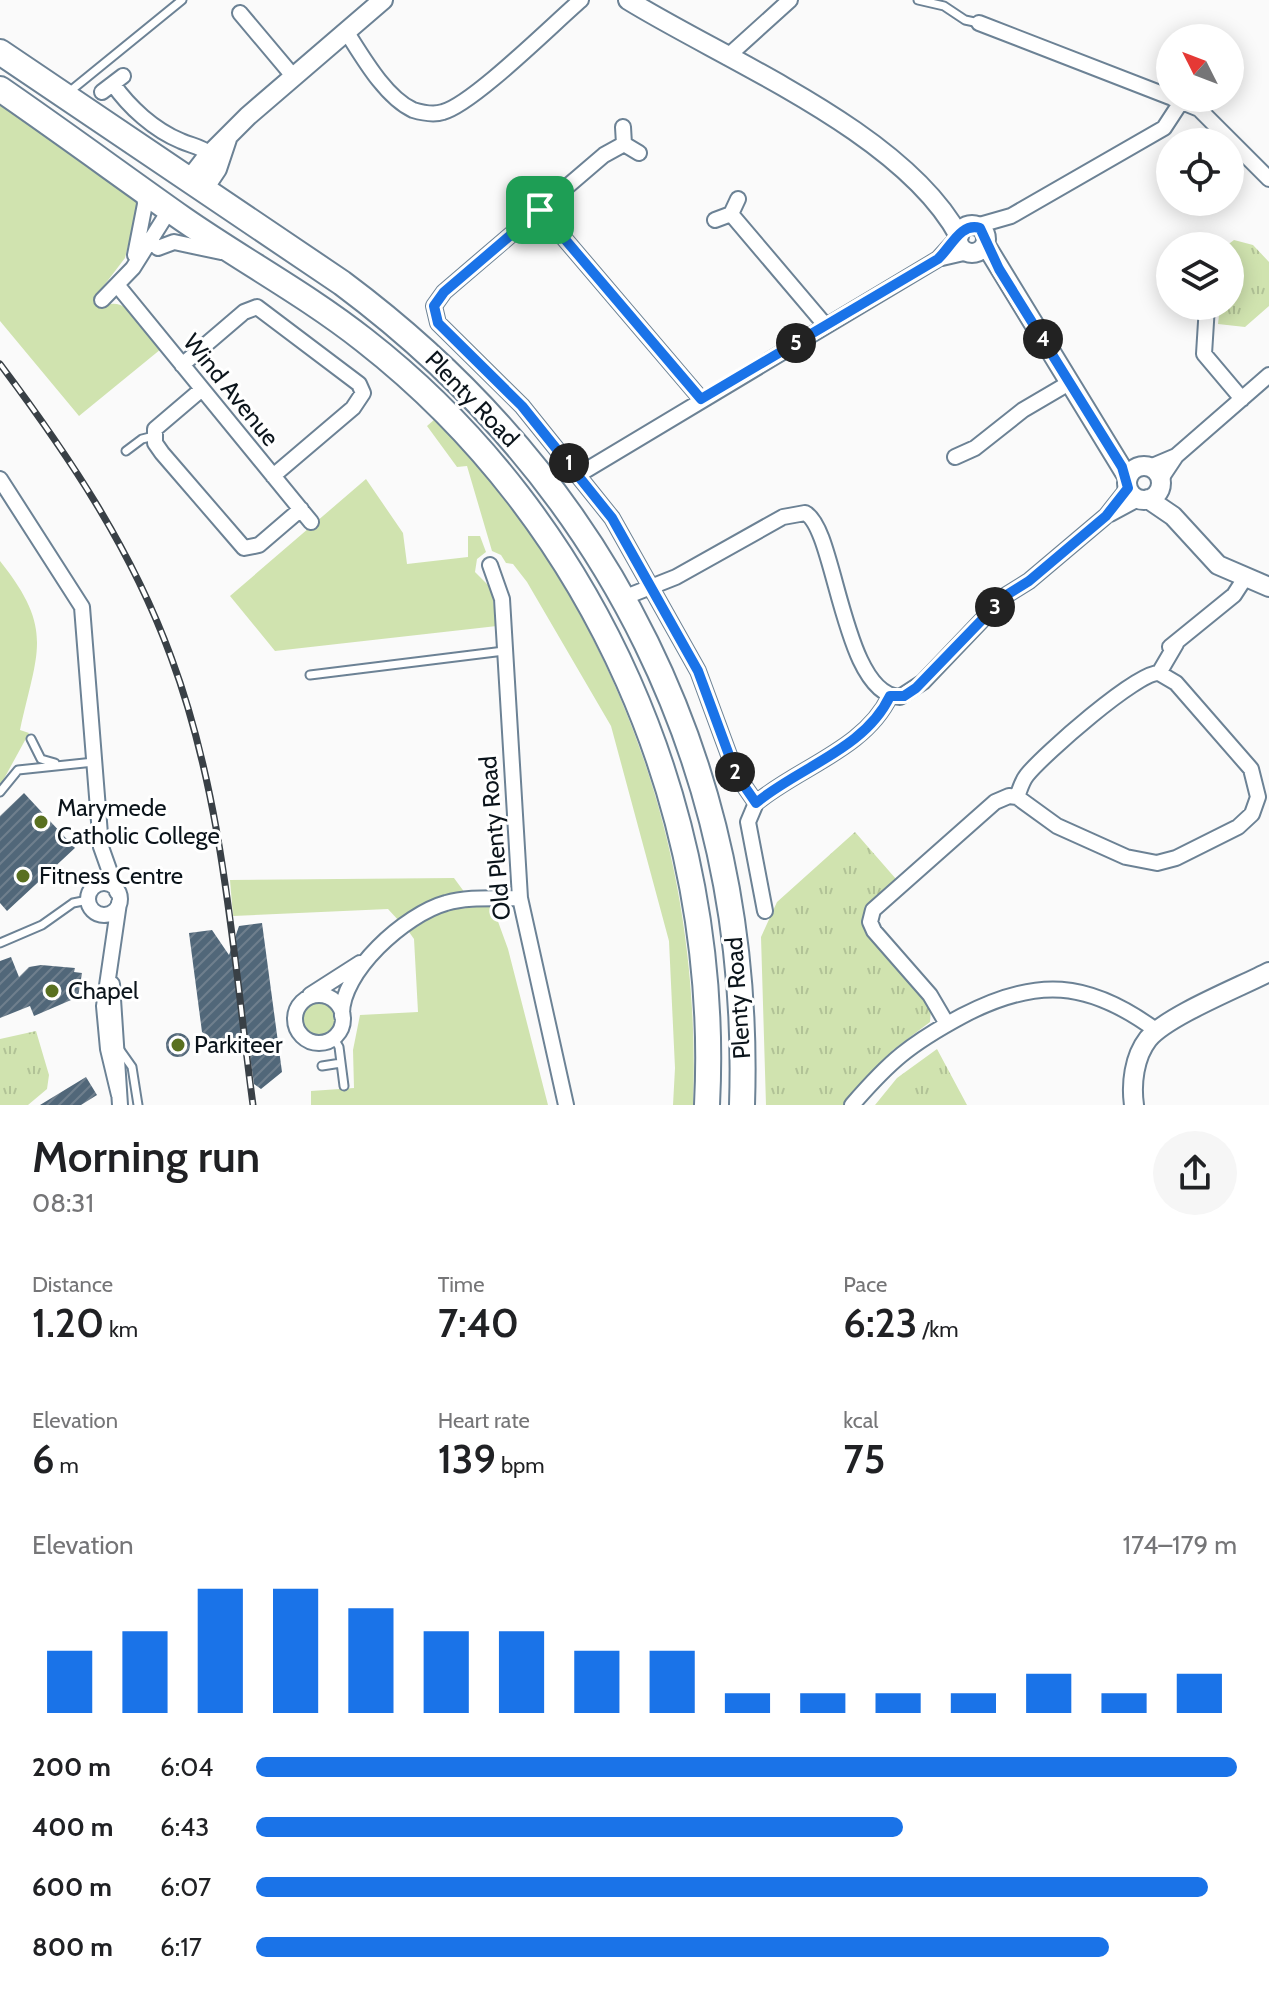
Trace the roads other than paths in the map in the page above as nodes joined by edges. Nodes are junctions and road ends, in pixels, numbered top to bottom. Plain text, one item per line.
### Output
1 (182, 0) edge
2 (383, 0) edge
3 (581, 0) edge
4 (628, 0) edge
5 (790, 0) edge
6 (918, 0) edge
7 (240, 13) dead end
8 (979, 23) joint
9 (342, 34) junction
10 (0, 52) edge
11 (727, 57) junction
12 (293, 76) junction
13 (113, 84) dead end
14 (0, 89) edge
15 (1156, 92) edge
16 (63, 96) junction
17 (1170, 112) edge
18 (1202, 112) edge
19 (623, 127) dead end
20 (624, 144) junction
21 (639, 153) dead end
22 (215, 157) junction
23 (1269, 179) edge
24 (196, 185) junction
25 (144, 190) junction
26 (738, 199) dead end
27 (540, 210) junction
28 (176, 213) junction
29 (731, 214) junction
30 (715, 220) dead end
31 (972, 239) junction
32 (158, 248) junction
33 (241, 255) junction
34 (135, 263) junction
35 (118, 286) junction
36 (102, 300) dead end
37 (1206, 320) edge
38 (826, 326) junction
39 (182, 365) junction
40 (1269, 375) edge
41 (1069, 383) junction
42 (202, 389) junction
43 (701, 399) junction
44 (1242, 399) junction
45 (154, 436) junction
46 (126, 451) dead end
47 (955, 457) dead end
48 (0, 466) edge
49 (578, 475) junction
50 (273, 476) junction
51 (0, 479) edge
52 (1144, 483) junction
53 (13, 494) junction
54 (301, 509) junction
55 (311, 522) dead end
56 (490, 565) dead end
57 (1240, 576) junction
58 (1269, 587) edge
59 (654, 591) junction
60 (628, 606) junction
61 (504, 651) junction
62 (1161, 668) junction
63 (310, 675) dead end
64 (890, 696) junction
65 (31, 739) dead end
66 (94, 762) junction
67 (62, 764) junction
68 (1262, 773) edge
69 (0, 792) edge
70 (1017, 797) junction
71 (756, 803) junction
72 (101, 847) junction
73 (118, 897) junction
74 (520, 898) junction
75 (91, 901) junction
76 (765, 911) dead end
77 (0, 943) edge
78 (110, 953) junction
79 (367, 959) junction
80 (1269, 972) edge
81 (110, 976) junction
82 (306, 999) junction
83 (342, 1016) junction
84 (947, 1024) junction
85 (1153, 1035) junction
86 (333, 1037) junction
87 (118, 1045) junction
88 (341, 1063) junction
89 (322, 1066) dead end
90 (344, 1086) dead end
91 (120, 1100) edge
92 (138, 1105) edge
93 (566, 1105) edge
94 (707, 1105) edge
95 (742, 1105) edge
96 (852, 1105) edge
97 (1134, 1105) edge

1 - 16 lane
2 - 9 street
3 - 9 street
4 - 11 street
5 - 11 street
6 - 8 lane
7 - 12 street
8 - 15 street
9 - 12 street
10 - 16 highway, Plenty Road
11 - 31 street
12 - 22 street
13 - 22 street
14 - 25 highway, Plenty Road
16 - 24 highway, Plenty Road
17 - 31 street
18 - 23 street
19 - 20 street
20 - 21 street
20 - 27 street
22 - 24 street
24 - 28 highway
24 - 60 highway, Plenty Road
25 - 28 highway, Plenty Road
25 - 34 street
26 - 29 street
27 - 43 street
27 - 49 street
28 - 32 street
28 - 33 highway, Plenty Road
28 - 34 street
29 - 30 street
29 - 38 street
31 - 38 street
31 - 41 street
32 - 33 street
32 - 34 street
33 - 94 highway, Plenty Road
34 - 35 street
35 - 36 street
35 - 39 street, Wind Avenue
37 - 44 street
38 - 43 street
39 - 42 street, Wind Avenue
39 - 50 street
40 - 44 street
41 - 47 street
41 - 52 street
42 - 45 street
42 - 50 street, Wind Avenue
43 - 49 street
44 - 52 street
45 - 46 lane
45 - 54 street
48 - 53 street
49 - 59 street
50 - 54 street, Wind Avenue
51 - 53 street
52 - 57 street
52 - 64 street
53 - 66 street
54 - 55 street, Wind Avenue
56 - 61 street, Old Plenty Road
57 - 58 street
57 - 62 street
59 - 60 street
59 - 64 street
59 - 71 street
60 - 95 highway, Plenty Road
61 - 63 lane
61 - 74 street, Old Plenty Road
62 - 68 street
62 - 70 street
64 - 71 street
65 - 67 lane
66 - 67 lane
66 - 72 street
67 - 69 lane
68 - 70 street
70 - 84 street
71 - 76 street
72 - 73 street
72 - 75 street
73 - 75 street
73 - 75 street
73 - 78 street
74 - 79 street
74 - 93 street, Old Plenty Road
75 - 77 lane
75 - 78 street
78 - 81 street
79 - 82 street
79 - 83 street
80 - 85 street
81 - 87 street
81 - 91 street
82 - 83 street
82 - 86 street
83 - 86 street
84 - 85 street
84 - 96 street
85 - 97 street
86 - 88 lane
87 - 91 street
87 - 92 lane
88 - 89 lane
88 - 90 lane

